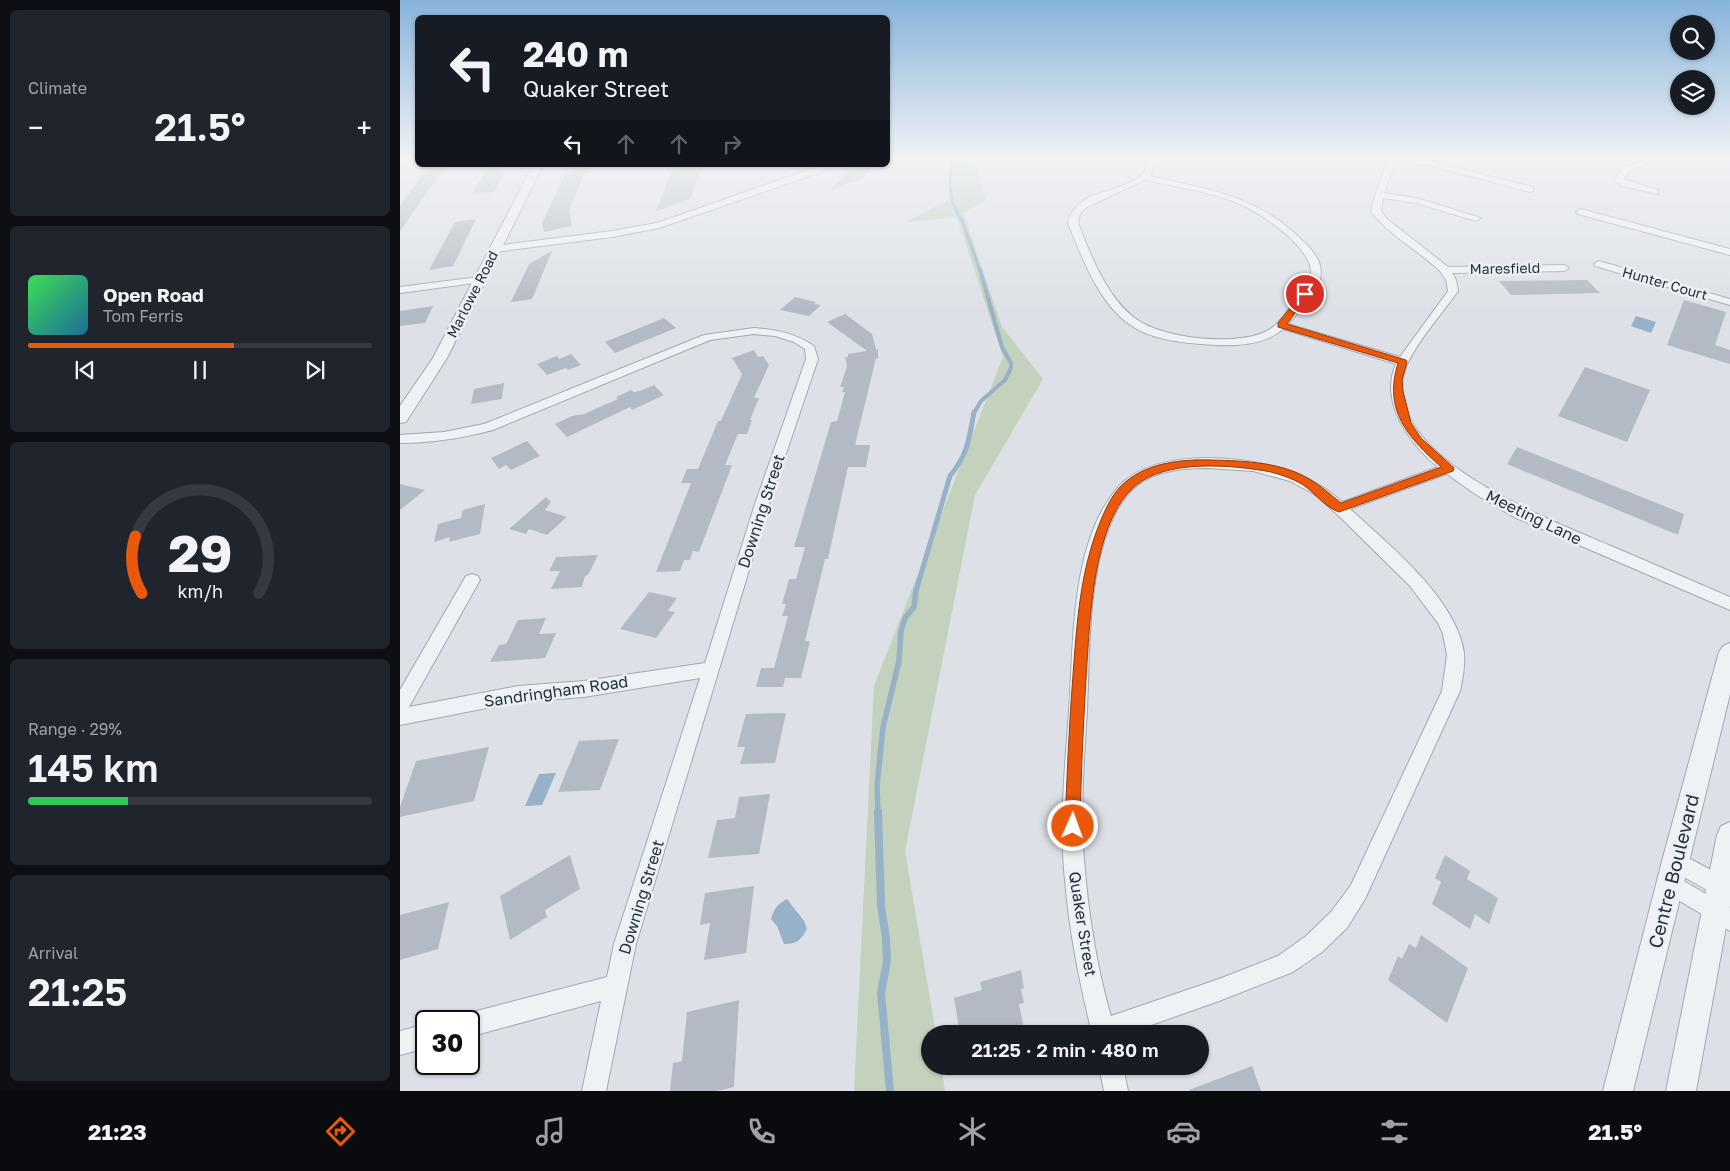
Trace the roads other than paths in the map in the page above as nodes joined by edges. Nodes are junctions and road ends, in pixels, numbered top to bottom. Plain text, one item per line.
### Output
1 (517, 208) edge
2 (708, 208) edge
3 (1080, 208) edge
4 (1254, 208) edge
5 (1377, 208) edge
6 (1441, 208) edge
7 (1581, 212) dead end
8 (1476, 218) dead end
9 (495, 249) junction
10 (1730, 252) edge
11 (1599, 264) dead end
12 (1564, 268) dead end
13 (1445, 270) junction
14 (478, 280) junction
15 (400, 290) edge
16 (1730, 302) edge
17 (1281, 325) junction
18 (1403, 362) junction
19 (400, 418) edge
20 (400, 438) edge
21 (1449, 468) junction
22 (1339, 508) junction
23 (472, 580) dead end
24 (1730, 604) edge
25 (1730, 652) edge
26 (712, 669) junction
27 (400, 708) edge
28 (400, 717) edge
29 (1730, 835) edge
30 (1672, 872) junction
31 (1724, 903) edge
32 (616, 986) junction
33 (480, 1022) edge
34 (1102, 1025) edge
35 (1123, 1025) edge
36 (415, 1039) edge
37 (400, 1043) edge
38 (1113, 1075) edge
39 (594, 1091) edge
40 (1116, 1091) edge
41 (1618, 1091) edge
42 (1681, 1091) edge

1 - 9 street, Marlowe Road
2 - 9 street
3 - 17 street
4 - 17 street
5 - 13 street
6 - 8 street
7 - 10 street
9 - 14 street, Marlowe Road
11 - 16 street, Hunter Court
12 - 13 street, Maresfield
13 - 18 street, Meeting Lane
14 - 15 street
14 - 19 street, Marlowe Road
17 - 18 street
18 - 21 street, Meeting Lane
20 - 26 street, Downing Street
21 - 22 street
21 - 24 street, Meeting Lane
22 - 34 street, Quaker Street
22 - 35 street, Quaker Street
23 - 27 street
25 - 30 street, Centre Boulevard
26 - 28 street, Sandringham Road
26 - 32 street, Downing Street
29 - 31 street
30 - 31 street
30 - 41 street, Centre Boulevard
31 - 42 street
32 - 33 street
32 - 39 street, Downing Street
36 - 37 street
38 - 40 street

